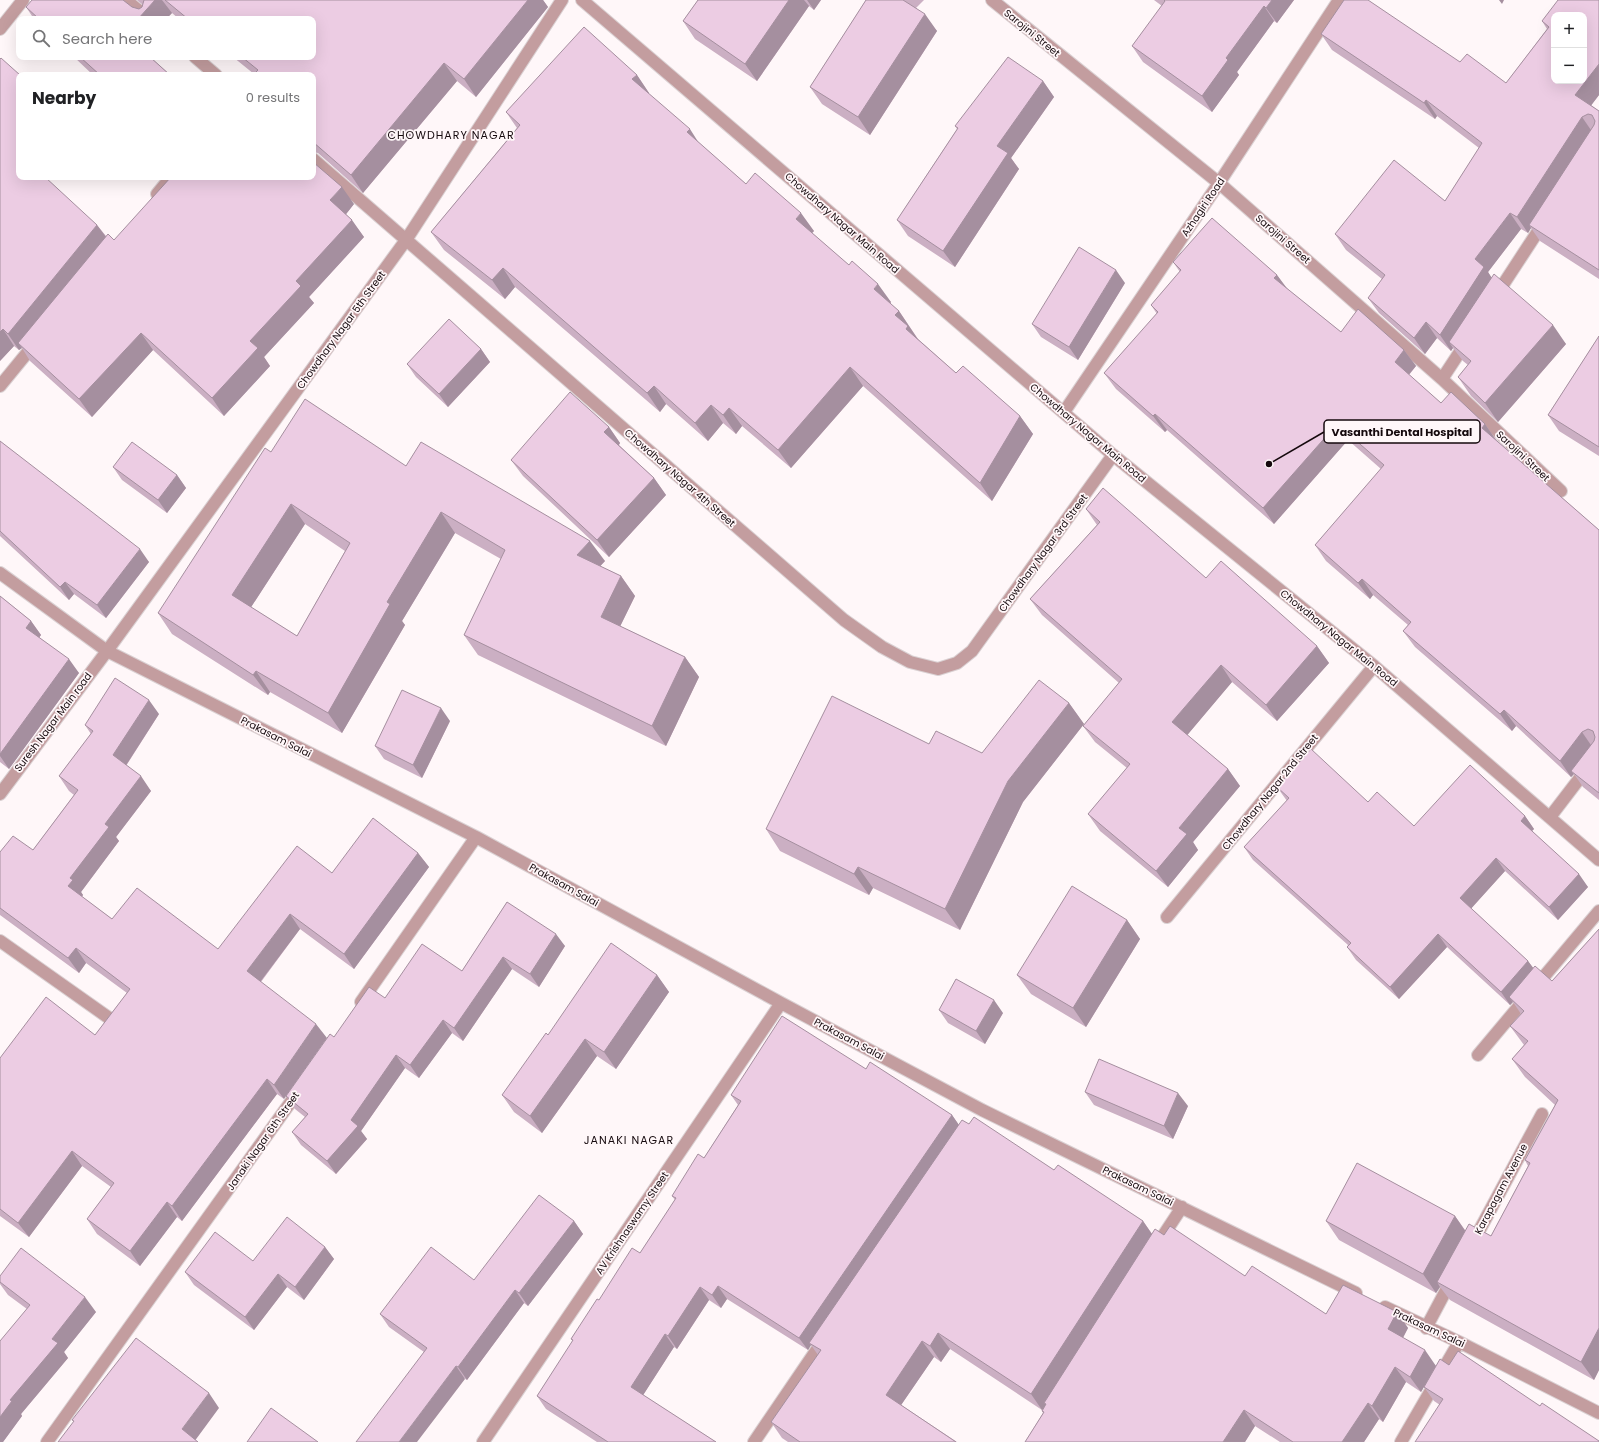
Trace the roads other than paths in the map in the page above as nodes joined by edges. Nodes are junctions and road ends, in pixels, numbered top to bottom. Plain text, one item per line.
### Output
1 (23, 0) edge
2 (126, 0) edge
3 (562, 0) edge
4 (582, 0) edge
5 (1339, 0) edge
6 (997, 2) edge
7 (145, 16) edge
8 (0, 29) edge
9 (198, 60) edge
10 (212, 72) edge
11 (316, 162) edge
12 (169, 180) edge
13 (1219, 183) junction
14 (151, 202) edge
15 (1552, 209) edge
16 (406, 240) junction
17 (1488, 307) edge
18 (45, 330) edge
19 (1471, 333) edge
20 (1442, 379) junction
21 (0, 386) edge
22 (1064, 412) junction
23 (1113, 455) junction
24 (1562, 491) dead end
25 (0, 573) edge
26 (107, 651) junction
27 (972, 651) joint
28 (1374, 666) junction
29 (1599, 752) edge
30 (0, 794) edge
31 (1550, 817) junction
32 (476, 837) junction
33 (1599, 860) edge
34 (1599, 911) edge
35 (1167, 917) dead end
36 (0, 941) edge
37 (781, 1003) junction
38 (354, 1011) edge
39 (109, 1018) edge
40 (1478, 1055) dead end
41 (305, 1082) edge
42 (982, 1110) junction
43 (1542, 1114) dead end
44 (973, 1123) edge
45 (1182, 1207) junction
46 (1467, 1252) edge
47 (1147, 1261) edge
48 (1460, 1266) edge
49 (1363, 1297) edge
50 (1377, 1304) edge
51 (1426, 1328) junction
52 (830, 1331) edge
53 (1459, 1342) junction
54 (1599, 1413) edge
55 (47, 1442) edge
56 (483, 1442) edge
57 (754, 1442) edge
58 (1401, 1442) edge

1 - 8 street
2 - 7 street
3 - 16 street, Chowdhary Nagar 5th Street
4 - 22 street, Chowdhary Nagar Main Road
5 - 13 street, Azhagiri Road
6 - 13 street, Sarojini Street
9 - 10 street
11 - 16 street, Chowdhary Nagar 4th Street
12 - 14 street
13 - 20 street, Sarojini Street
13 - 22 street, Azhagiri Road
15 - 17 street
16 - 26 street, Chowdhary Nagar 5th Street
16 - 27 street, Chowdhary Nagar 4th Street
18 - 21 street
19 - 20 street
20 - 24 street, Sarojini Street
22 - 23 street, Chowdhary Nagar Main Road
23 - 27 street, Chowdhary Nagar 3rd Street
23 - 28 street, Chowdhary Nagar Main Road
25 - 26 street, Prakasam Salai
26 - 30 street, Suresh Nagar Main road
26 - 32 street, Prakasam Salai
28 - 31 street, Chowdhary Nagar Main Road
28 - 35 street, Chowdhary Nagar 2nd Street
29 - 31 street
31 - 33 street, Chowdhary Nagar Main Road
32 - 37 street, Prakasam Salai
32 - 38 street
34 - 40 street
36 - 39 street
37 - 42 street, Prakasam Salai
37 - 56 street, AV Krishnaswamy Street
41 - 55 street, Janaki Nagar 6th Street
42 - 44 street
42 - 45 street, Prakasam Salai
43 - 46 street, Karapagam Avenue
45 - 47 street
45 - 49 street, Prakasam Salai
48 - 51 street
50 - 51 street, Prakasam Salai
51 - 53 street, Prakasam Salai
52 - 57 street
53 - 54 street, Prakasam Salai
53 - 58 street

